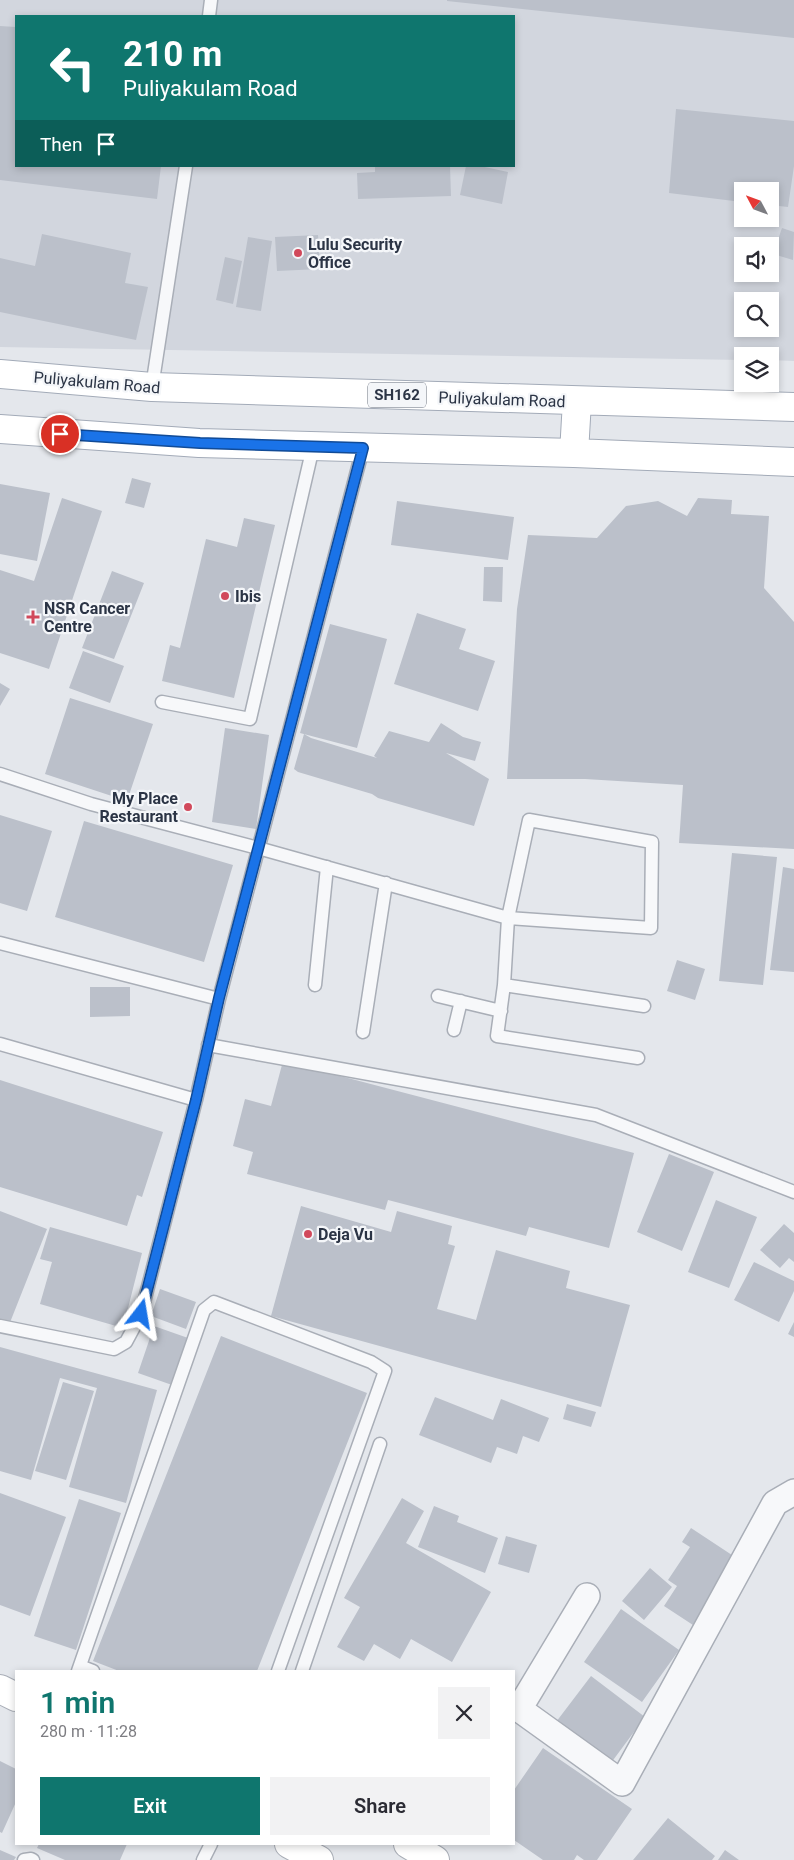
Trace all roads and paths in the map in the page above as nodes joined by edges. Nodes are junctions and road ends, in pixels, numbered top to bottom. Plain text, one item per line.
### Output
1 (211, 0) edge
2 (209, 15) edge
3 (186, 167) edge
4 (0, 374) edge
5 (152, 387) junction
6 (577, 401) junction
7 (794, 407) edge
8 (0, 429) edge
9 (314, 447) junction
10 (363, 448) junction
11 (574, 453) junction
12 (794, 462) edge
13 (162, 702) dead end
14 (0, 774) edge
15 (258, 848) junction
16 (327, 867) junction
17 (386, 883) junction
18 (508, 918) junction
19 (0, 943) edge
20 (315, 985) dead end
21 (504, 985) junction
22 (438, 996) dead end
23 (219, 998) junction
24 (461, 1001) junction
25 (644, 1006) dead end
26 (501, 1011) junction
27 (454, 1030) dead end
28 (363, 1032) dead end
29 (0, 1044) edge
30 (208, 1045) junction
31 (638, 1058) dead end
32 (196, 1100) junction
33 (794, 1192) edge
34 (0, 1326) edge
35 (380, 1444) dead end
36 (794, 1492) edge
37 (587, 1596) dead end
38 (79, 1669) edge
39 (278, 1670) edge
40 (302, 1670) edge
41 (0, 1689) edge
42 (15, 1696) edge
43 (210, 1845) edge
44 (291, 1845) edge
45 (410, 1845) edge
46 (24, 1860) edge
47 (33, 1860) edge
48 (203, 1860) edge
49 (319, 1860) edge
50 (435, 1860) edge

1 - 2 lane
3 - 5 lane
4 - 5 main road, Puliyakulam Road / SH162
5 - 6 main road, Puliyakulam Road / SH162
6 - 7 main road, Puliyakulam Road / SH162
6 - 11 main road
8 - 9 main road
9 - 10 main road
9 - 13 lane
10 - 11 main road
10 - 15 lane
11 - 12 main road
14 - 15 lane
15 - 16 lane
15 - 23 lane
16 - 17 lane
16 - 20 lane
17 - 18 lane
17 - 28 lane
18 - 18 lane
18 - 21 lane
19 - 23 lane
21 - 25 lane
21 - 26 lane
22 - 24 lane
23 - 30 lane
24 - 26 lane
24 - 27 lane
26 - 31 lane
29 - 32 lane
30 - 32 lane
30 - 33 lane
32 - 34 lane
35 - 40 lane
36 - 37 street
38 - 39 lane
41 - 42 main road
43 - 48 lane
44 - 49 main road
45 - 50 main road
46 - 47 lane

